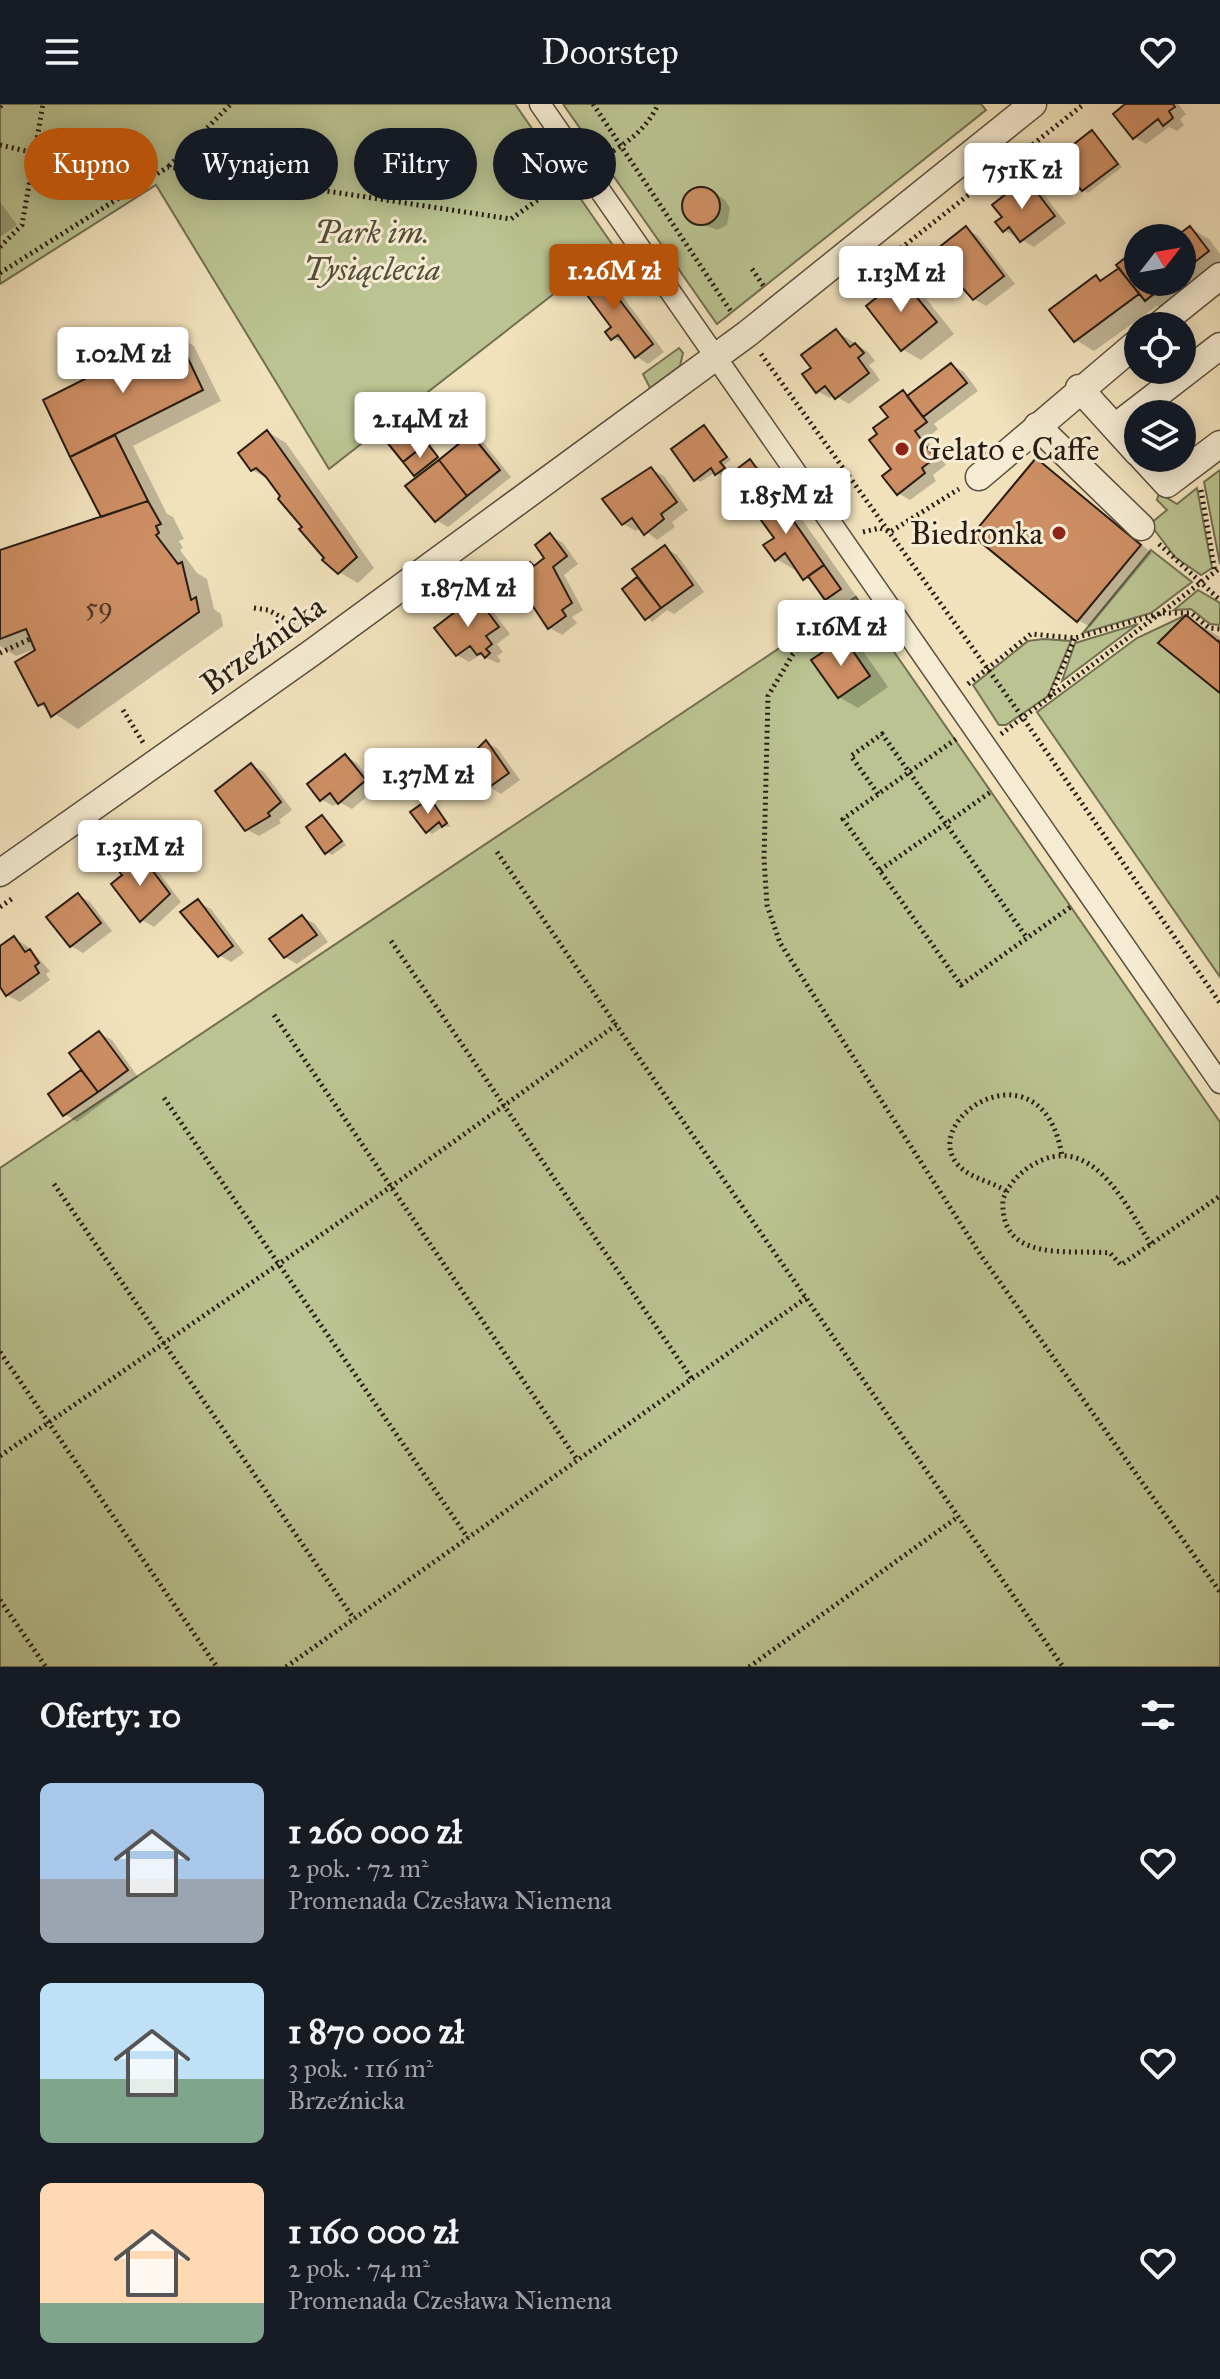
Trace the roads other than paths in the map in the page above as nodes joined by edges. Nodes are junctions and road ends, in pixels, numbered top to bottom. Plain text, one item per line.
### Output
1 (540, 104) edge
2 (1033, 104) edge
3 (1220, 276) edge
4 (1175, 312) edge
5 (1220, 346) edge
6 (1124, 353) edge
7 (716, 355) junction
8 (1079, 388) junction
9 (1037, 426) junction
10 (1115, 427) junction
11 (1124, 437) edge
12 (1220, 444) edge
13 (1196, 462) edge
14 (1156, 472) edge
15 (1183, 472) edge
16 (979, 477) road end
17 (1141, 527) road end
18 (0, 873) edge
19 (1220, 1083) edge

1 - 7 street
2 - 7 street, Brzeźnicka
3 - 4 street
5 - 10 street
6 - 8 street
7 - 18 street, Brzeźnicka
7 - 19 street
8 - 9 street
8 - 10 street
9 - 16 street
9 - 17 street
10 - 11 street
12 - 13 street
14 - 15 street

